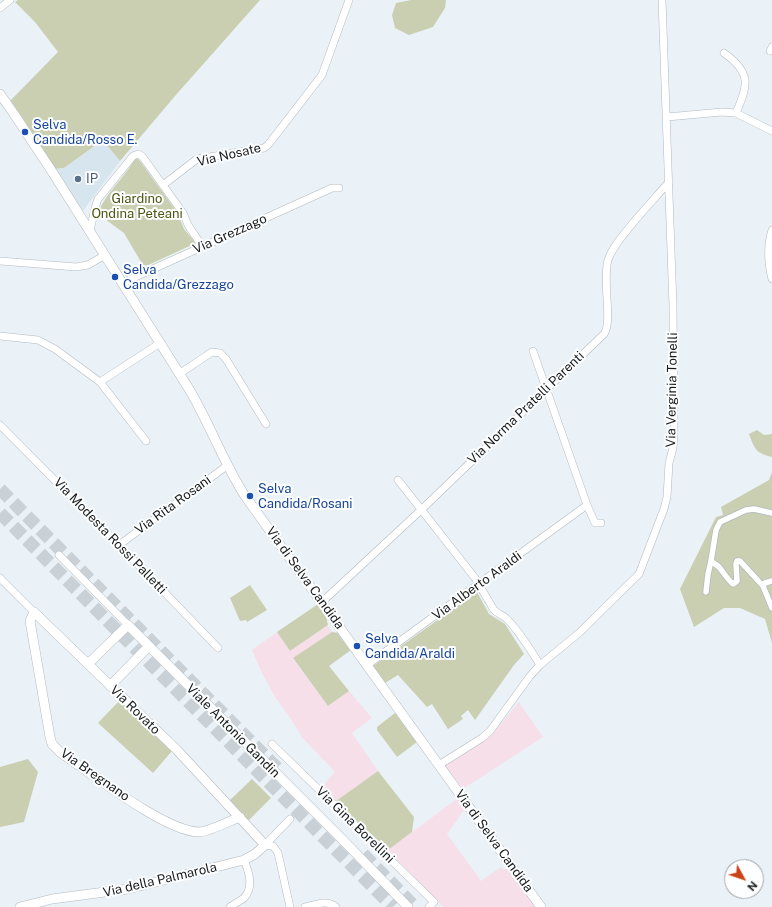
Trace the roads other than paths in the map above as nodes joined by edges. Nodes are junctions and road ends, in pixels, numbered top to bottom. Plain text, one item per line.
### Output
1 (10, 0) edge
2 (349, 0) edge
3 (662, 0) edge
4 (0, 8) edge
5 (724, 53) dead end
6 (0, 94) edge
7 (736, 113) junction
8 (667, 117) junction
9 (772, 131) edge
10 (668, 182) junction
11 (163, 185) junction
12 (339, 188) dead end
13 (772, 230) edge
14 (90, 231) junction
15 (202, 246) junction
16 (105, 255) junction
17 (0, 261) edge
18 (772, 279) edge
19 (122, 283) junction
20 (0, 336) edge
21 (160, 343) junction
22 (533, 351) dead end
23 (179, 374) junction
24 (100, 382) junction
25 (546, 389) junction
26 (266, 424) dead end
27 (0, 425) edge
28 (146, 441) dead end
29 (228, 465) junction
30 (398, 480) dead end
31 (587, 505) junction
32 (420, 510) junction
33 (772, 513) edge
34 (601, 523) dead end
35 (119, 545) junction
36 (59, 555) dead end
37 (712, 561) junction
38 (0, 578) edge
39 (772, 581) edge
40 (479, 585) junction
41 (763, 586) junction
42 (706, 592) dead end
43 (322, 602) junction
44 (772, 608) edge
45 (34, 612) junction
46 (128, 625) junction
47 (149, 646) junction
48 (218, 648) dead end
49 (88, 664) junction
50 (367, 665) junction
51 (540, 665) junction
52 (110, 686) junction
53 (272, 744) dead end
54 (440, 765) junction
55 (240, 817) junction
56 (290, 819) dead end
57 (266, 845) junction
58 (244, 860) junction
59 (20, 907) edge
60 (230, 907) edge
61 (290, 907) edge
62 (305, 907) edge
63 (336, 907) edge
64 (408, 907) edge
65 (429, 907) edge
66 (541, 907) edge

1 - 4 street
2 - 11 street, Via Nosate
3 - 8 street, Via Verginia Tonelli
5 - 7 street
6 - 14 street, Via di Selva Candida
7 - 8 street
7 - 9 street
8 - 10 street, Via Verginia Tonelli
10 - 25 street, Via Norma Pratelli Parenti
10 - 51 street, Via Verginia Tonelli
11 - 14 street
11 - 15 street
12 - 15 street, Via Grezzago
13 - 18 street
14 - 16 street, Via di Selva Candida
15 - 19 street, Via Grezzago
16 - 17 street
16 - 19 street, Via di Selva Candida
19 - 21 street, Via di Selva Candida
20 - 24 street
21 - 23 street, Via di Selva Candida
21 - 24 street
22 - 25 street
23 - 26 street
23 - 29 street, Via di Selva Candida
24 - 28 street
25 - 31 street
25 - 32 street, Via Norma Pratelli Parenti
27 - 35 street, Via Modesta Rossi Palletti
29 - 35 street, Via Rita Rosani
29 - 43 street, Via di Selva Candida
30 - 32 street
31 - 34 street
31 - 40 street, Via Alberto Araldi
32 - 40 street
32 - 43 street, Via Norma Pratelli Parenti
33 - 37 street
35 - 48 street, Via Modesta Rossi Palletti
36 - 46 street, Viale Antonio Gandin
37 - 41 street
37 - 42 street
38 - 45 street, Via Rovato
39 - 41 street
40 - 50 street, Via Alberto Araldi
40 - 51 street
41 - 44 street
43 - 50 street, Via di Selva Candida
45 - 49 street, Via Rovato
45 - 55 street, Via Bregnano
46 - 47 street, Viale Antonio Gandin
46 - 49 street
47 - 52 street
47 - 64 street, Viale Antonio Gandin
49 - 52 street, Via Rovato
50 - 54 street, Via di Selva Candida
51 - 54 street, Via Verginia Tonelli
52 - 55 street, Via Rovato
53 - 65 street, Via Gina Borellini
54 - 66 street, Via di Selva Candida
55 - 57 street, Via Rovato
56 - 57 street
57 - 58 street, Via della Palmarola
57 - 61 street
58 - 59 street, Via della Palmarola
58 - 60 street
62 - 63 street

